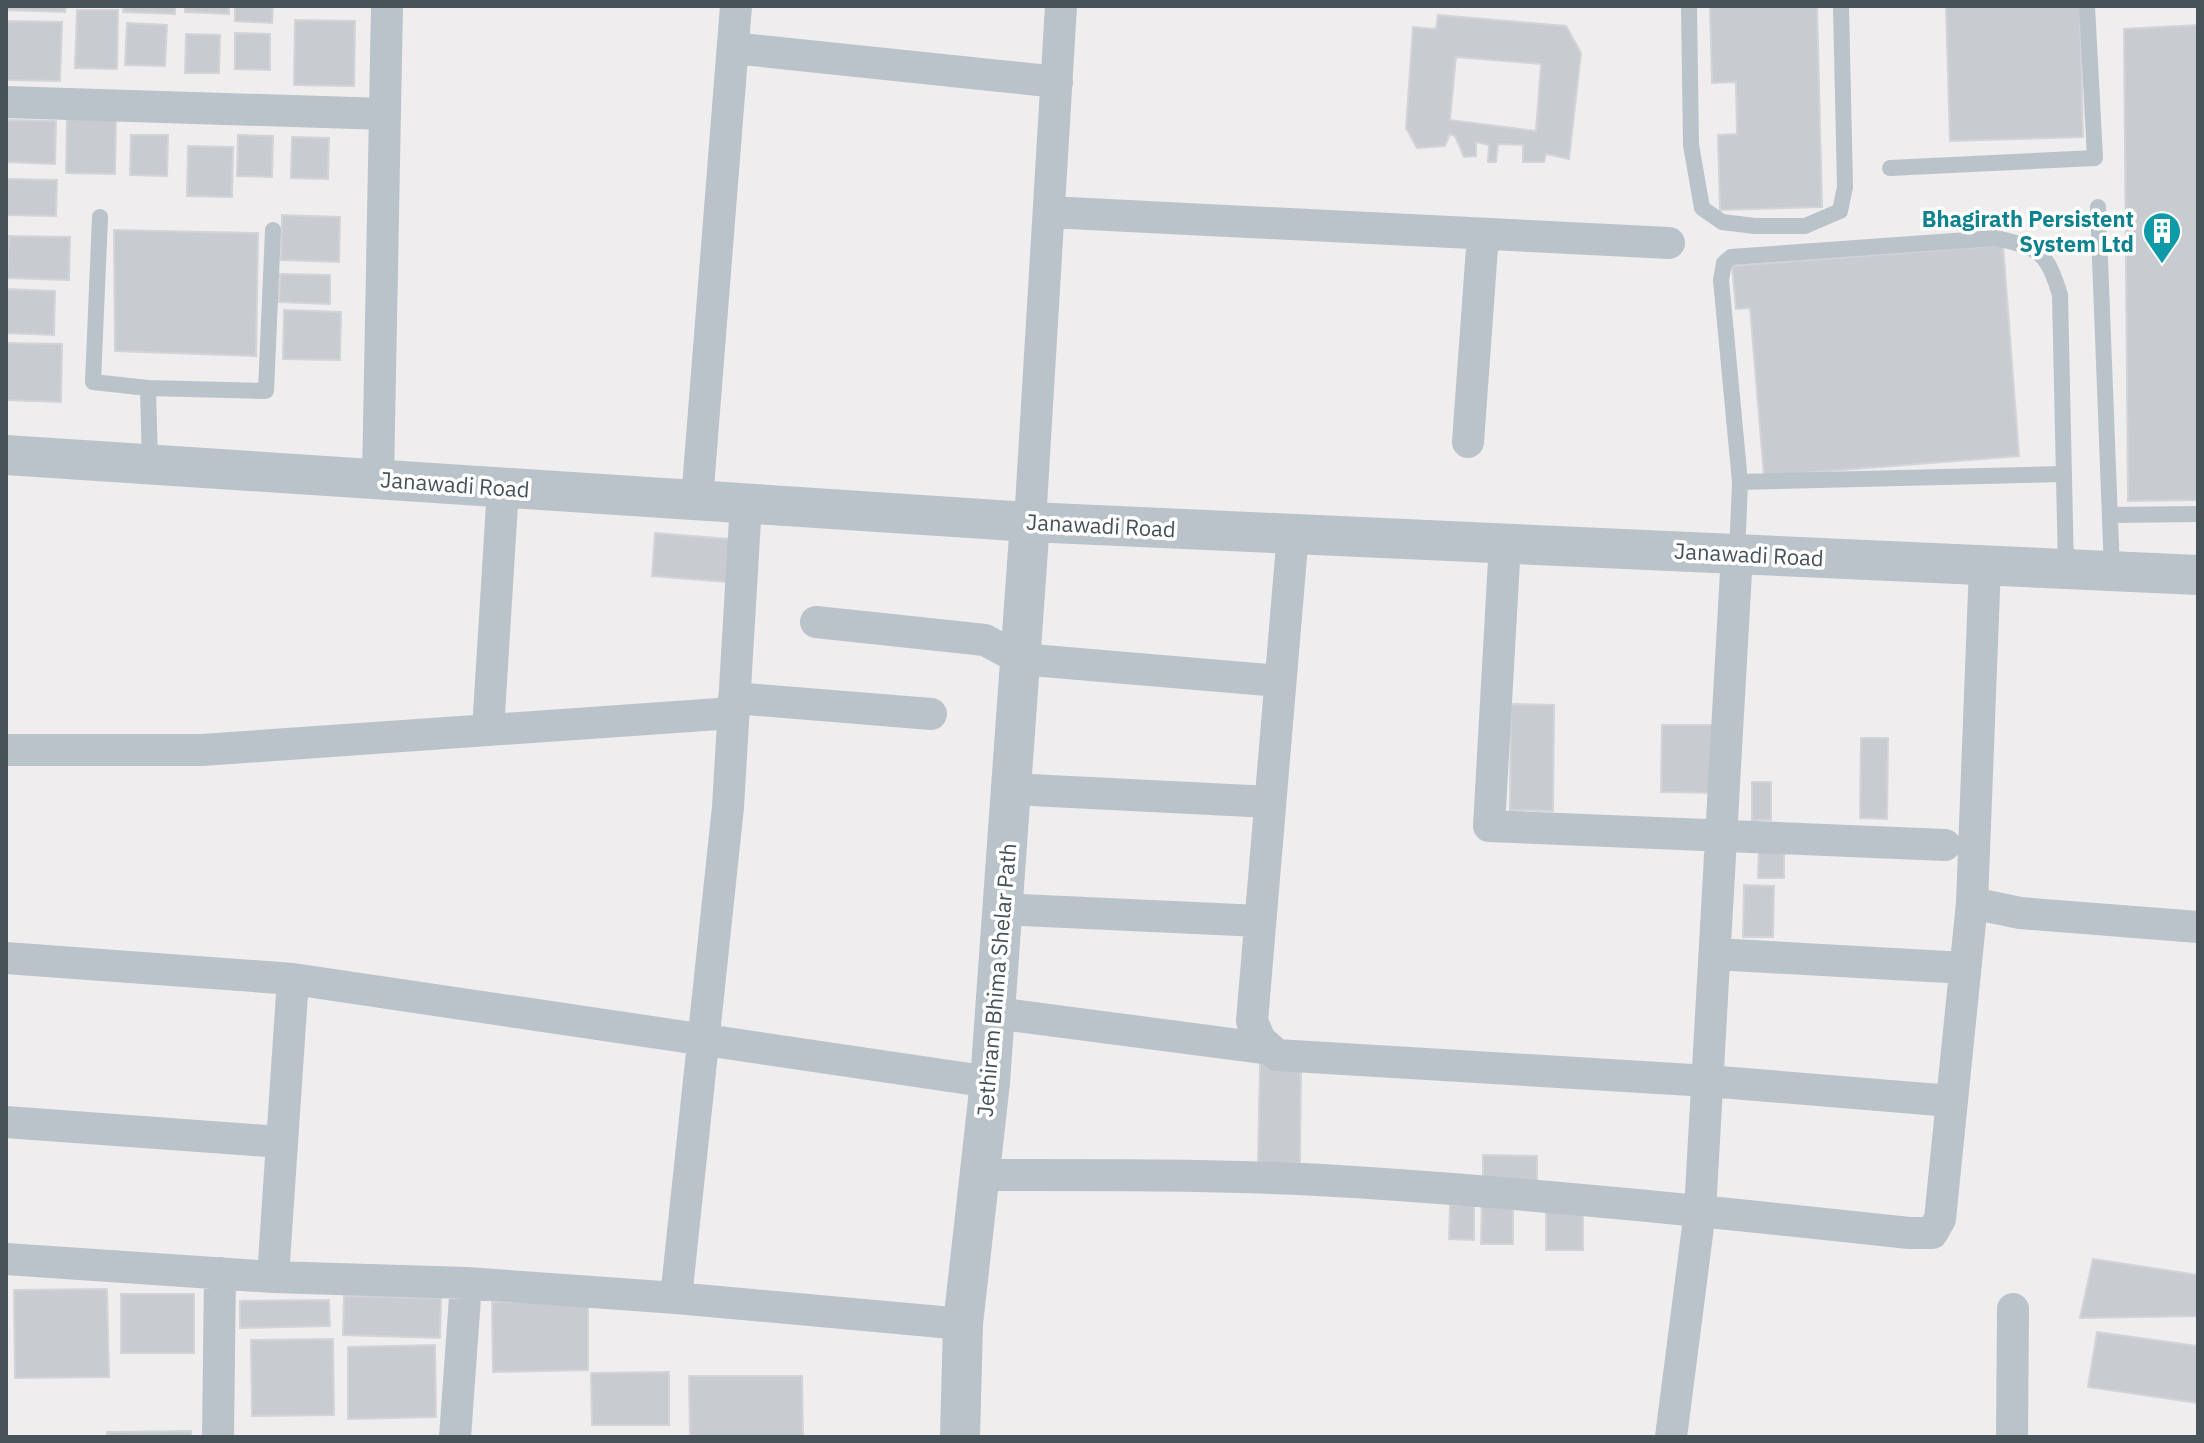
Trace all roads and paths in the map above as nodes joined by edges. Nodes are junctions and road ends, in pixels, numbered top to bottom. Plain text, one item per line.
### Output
1 (387, 6) edge
2 (736, 6) edge
3 (1061, 6) edge
4 (1689, 6) edge
5 (1841, 6) edge
6 (2087, 6) edge
7 (733, 48) junction
8 (1057, 82) junction
9 (6, 102) edge
10 (385, 114) junction
11 (1890, 168) dead end
12 (2098, 207) dead end
13 (1049, 212) junction
14 (100, 217) dead end
15 (273, 230) dead end
16 (1483, 234) junction
17 (1669, 243) dead end
18 (148, 388) junction
19 (1468, 442) dead end
20 (6, 455) edge
21 (150, 465) junction
22 (2064, 474) junction
23 (378, 479) junction
24 (1740, 482) junction
25 (503, 488) junction
26 (697, 500) junction
27 (746, 503) junction
28 (2198, 514) edge
29 (2110, 515) junction
30 (1030, 522) junction
31 (1293, 533) junction
32 (1505, 543) junction
33 (1737, 554) junction
34 (1985, 565) junction
35 (2066, 569) junction
36 (2112, 571) junction
37 (2198, 575) edge
38 (816, 622) dead end
39 (1020, 659) junction
40 (1280, 681) junction
41 (734, 706) junction
42 (931, 714) dead end
43 (488, 730) junction
44 (6, 750) edge
45 (1011, 789) junction
46 (1270, 802) junction
47 (1722, 837) junction
48 (1945, 845) dead end
49 (1972, 903) junction
50 (1002, 909) junction
51 (1260, 921) junction
52 (2198, 927) edge
53 (1715, 954) junction
54 (6, 958) edge
55 (1965, 968) junction
56 (293, 979) junction
57 (995, 1013) junction
58 (704, 1040) junction
59 (1270, 1049) junction
60 (1708, 1081) junction
61 (990, 1082) junction
62 (1951, 1101) junction
63 (6, 1122) edge
64 (281, 1142) junction
65 (979, 1175) junction
66 (1700, 1211) junction
67 (6, 1259) edge
68 (220, 1273) junction
69 (273, 1277) junction
70 (466, 1283) junction
71 (676, 1298) junction
72 (2013, 1309) dead end
73 (963, 1324) junction
74 (218, 1437) edge
75 (455, 1437) edge
76 (960, 1437) edge
77 (1671, 1437) edge
78 (2012, 1437) edge

1 - 10 street
2 - 7 street
3 - 8 street
4 - 5 lane
6 - 11 lane
7 - 8 street
7 - 26 street
8 - 13 street
9 - 10 street
10 - 23 street
12 - 29 lane
13 - 16 street
13 - 30 street
14 - 18 lane
15 - 18 lane
16 - 17 street
16 - 19 street
18 - 21 lane
20 - 21 street, Janawadi Road
21 - 23 street, Janawadi Road
22 - 24 lane
22 - 24 lane
22 - 35 lane
23 - 25 street, Janawadi Road
24 - 33 lane
25 - 26 street, Janawadi Road
25 - 43 street
26 - 27 street, Janawadi Road
27 - 30 street, Janawadi Road
27 - 41 street
28 - 29 lane
29 - 36 lane
30 - 31 street, Janawadi Road
30 - 39 street, Jethiram Bhima Shelar Path
31 - 32 street, Janawadi Road
31 - 40 street
32 - 33 street, Janawadi Road
32 - 47 street
33 - 34 street, Janawadi Road
33 - 47 street
34 - 35 street, Janawadi Road
34 - 49 street
35 - 36 street, Janawadi Road
36 - 37 street, Janawadi Road
38 - 39 street
39 - 40 street
39 - 45 street, Jethiram Bhima Shelar Path
40 - 46 street
41 - 42 street
41 - 43 street
41 - 58 street
43 - 44 street
45 - 46 street
45 - 50 street, Jethiram Bhima Shelar Path
46 - 51 street
47 - 48 street
47 - 53 street
49 - 52 street
49 - 55 street
50 - 51 street
50 - 57 street, Jethiram Bhima Shelar Path
51 - 59 street
53 - 55 street
53 - 60 street
54 - 56 street
55 - 62 street
56 - 58 street
56 - 64 street
57 - 59 street
57 - 61 street, Jethiram Bhima Shelar Path
58 - 61 street
58 - 71 street
59 - 60 street
60 - 62 street
60 - 66 street
61 - 65 street, Jethiram Bhima Shelar Path
62 - 66 street
63 - 64 street
64 - 69 street
65 - 66 street
65 - 73 street, Jethiram Bhima Shelar Path
66 - 77 street
67 - 68 street
68 - 69 street
68 - 74 street
69 - 70 street
70 - 71 street
70 - 75 street
71 - 73 street
72 - 78 street
73 - 76 street, Jethiram Bhima Shelar Path

